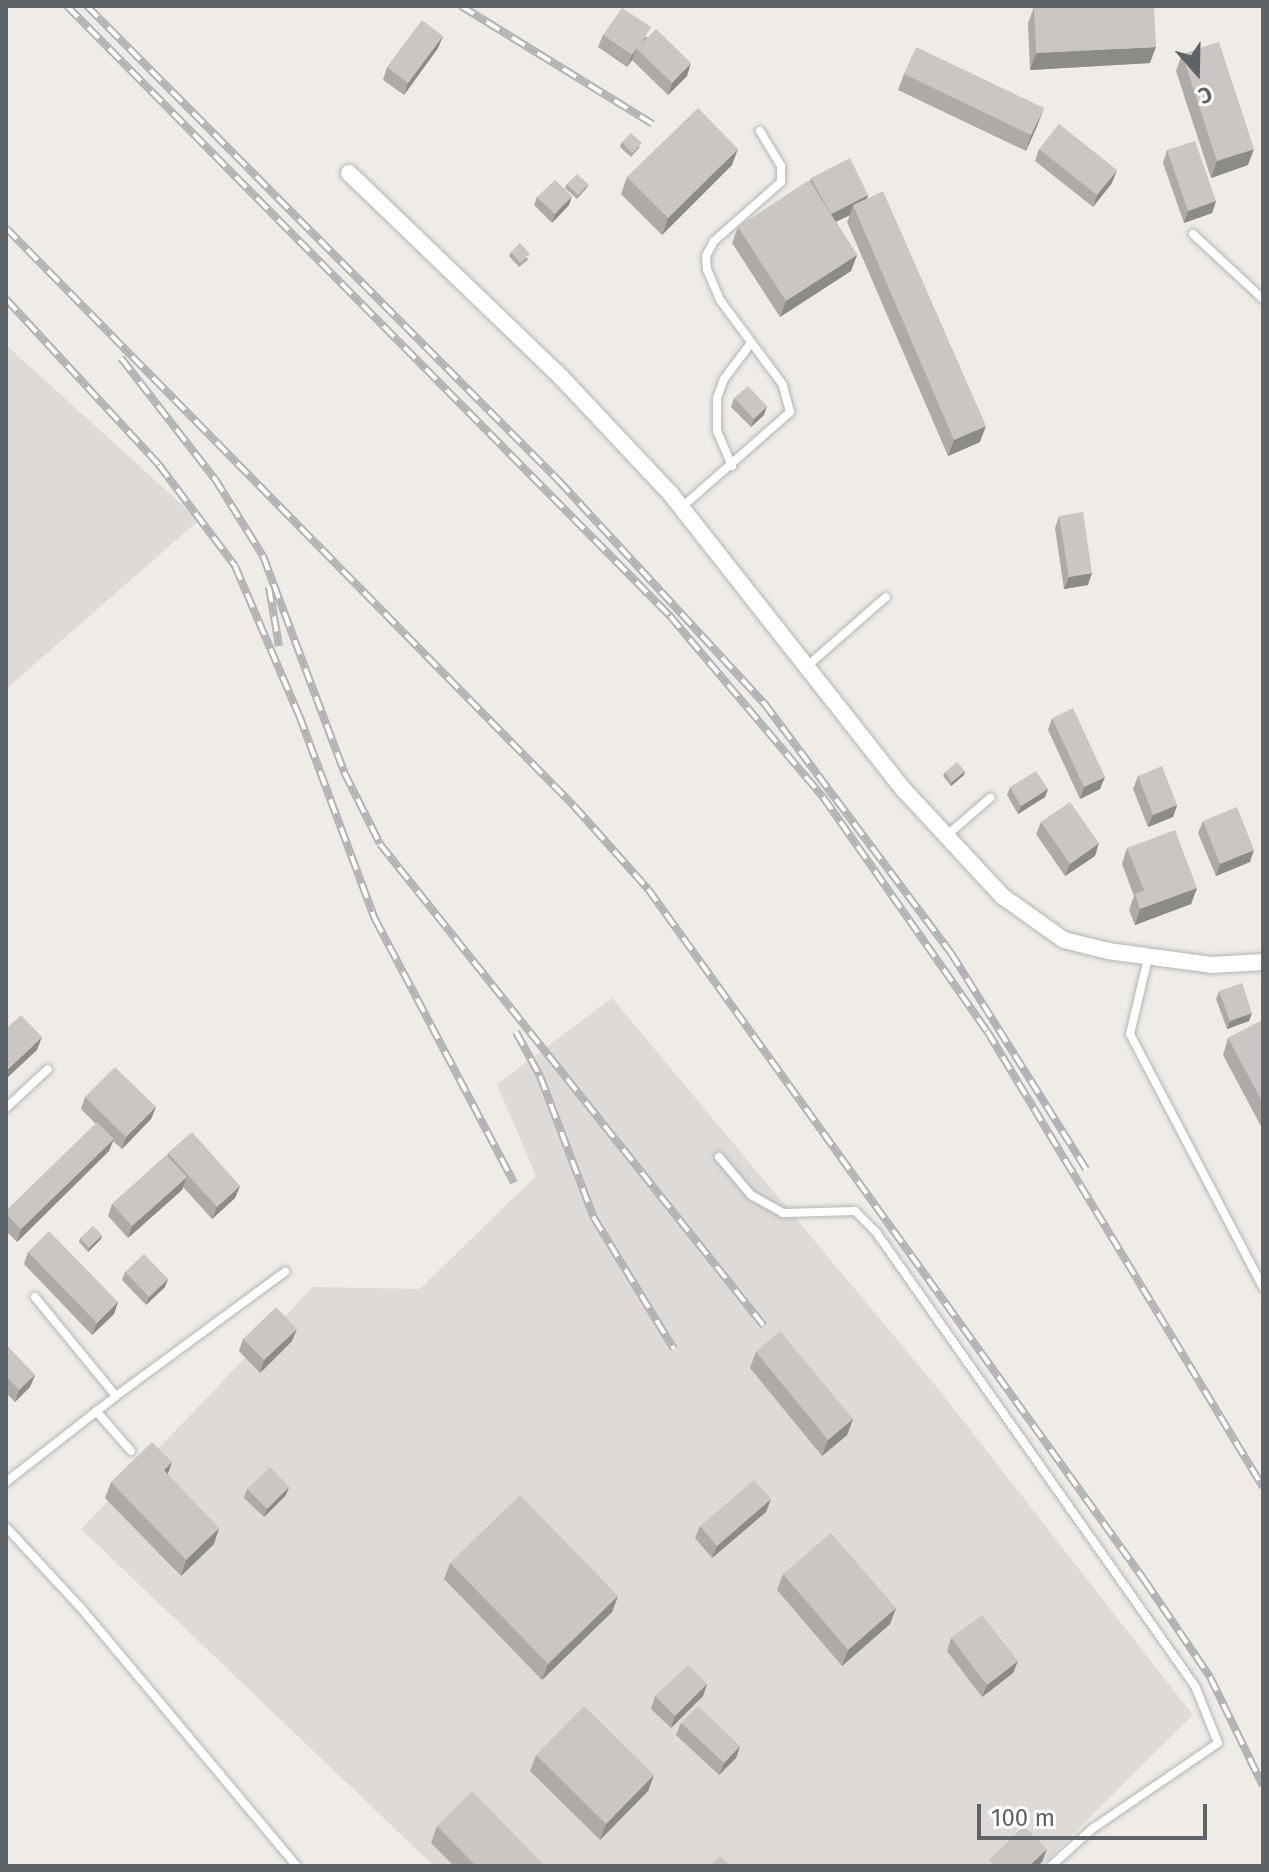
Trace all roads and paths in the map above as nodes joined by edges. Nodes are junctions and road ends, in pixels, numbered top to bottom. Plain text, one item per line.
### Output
1 (760, 131) dead end
2 (349, 173) dead end
3 (1193, 234) dead end
4 (1263, 299) edge
5 (751, 343) junction
6 (732, 466) junction
7 (681, 507) junction
8 (886, 597) dead end
9 (806, 668) junction
10 (990, 798) dead end
11 (945, 837) junction
12 (1148, 958) junction
13 (1263, 962) edge
14 (48, 1069) dead end
15 (6, 1108) edge
16 (719, 1157) dead end
17 (285, 1272) dead end
18 (1263, 1287) edge
19 (35, 1297) dead end
20 (116, 1396) junction
21 (96, 1411) junction
22 (131, 1451) dead end
23 (6, 1482) edge
24 (6, 1527) edge
25 (297, 1866) edge
26 (1051, 1866) edge

1 - 5 lane
2 - 7 street
3 - 4 lane
5 - 6 lane
5 - 6 lane
6 - 7 lane
7 - 9 street
8 - 9 lane
9 - 11 street
10 - 11 lane
11 - 12 street
12 - 13 street
12 - 18 lane
14 - 15 lane
16 - 26 lane
17 - 20 lane
19 - 20 lane
20 - 21 lane
21 - 22 lane
21 - 23 lane
24 - 25 lane

